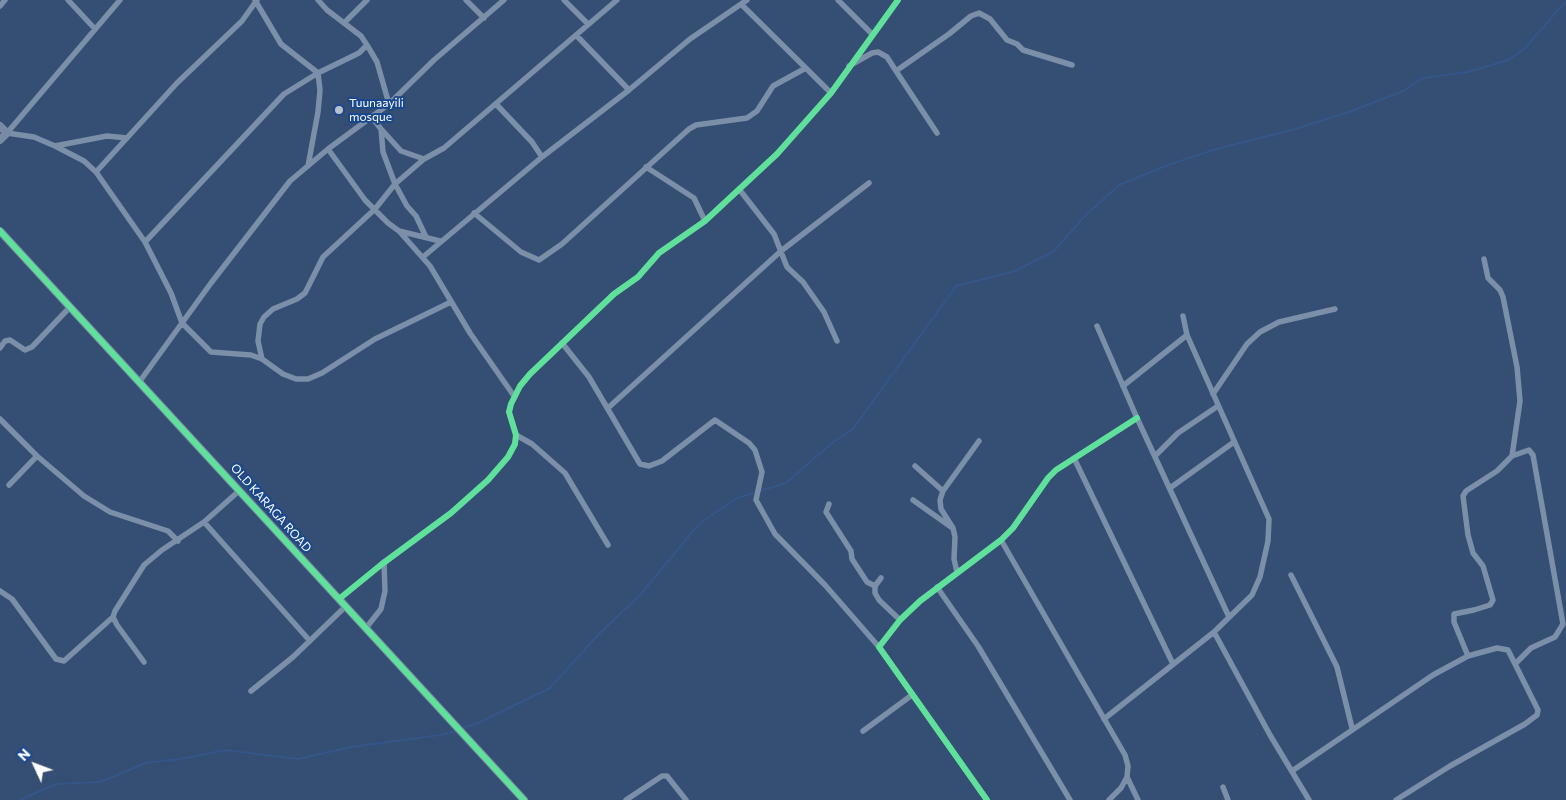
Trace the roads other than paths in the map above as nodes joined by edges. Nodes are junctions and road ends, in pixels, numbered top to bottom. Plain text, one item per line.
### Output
1 (5, 0) edge
2 (68, 0) edge
3 (120, 0) edge
4 (318, 0) edge
5 (367, 0) edge
6 (466, 0) edge
7 (504, 0) edge
8 (564, 0) edge
9 (617, 0) edge
10 (747, 0) edge
11 (838, 0) edge
12 (898, 0) edge
13 (256, 1) edge
14 (742, 5) junction
15 (0, 6) edge
16 (484, 18) junction
17 (344, 23) junction
18 (588, 24) junction
19 (95, 29) junction
20 (872, 34) junction
21 (576, 35) junction
22 (367, 45) junction
23 (1072, 65) dead end
24 (847, 67) junction
25 (804, 69) junction
26 (896, 70) junction
27 (318, 73) junction
28 (629, 90) junction
29 (830, 93) junction
30 (389, 104) junction
31 (496, 104) junction
32 (371, 116) junction
33 (0, 126) edge
34 (382, 129) junction
35 (7, 133) junction
36 (937, 133) dead end
37 (127, 138) junction
38 (0, 140) edge
39 (56, 146) junction
40 (328, 148) junction
41 (542, 157) junction
42 (424, 159) junction
43 (308, 166) junction
44 (646, 167) junction
45 (96, 172) junction
46 (869, 183) dead end
47 (395, 184) junction
48 (739, 189) junction
49 (375, 209) junction
50 (474, 213) junction
51 (705, 221) junction
52 (0, 231) edge
53 (399, 231) junction
54 (426, 237) junction
55 (440, 241) junction
56 (145, 242) junction
57 (781, 251) junction
58 (423, 257) junction
59 (1484, 259) dead end
60 (451, 302) junction
61 (70, 306) junction
62 (1335, 309) dead end
63 (1183, 316) dead end
64 (182, 324) junction
65 (1097, 326) dead end
66 (1187, 335) junction
67 (837, 341) dead end
68 (562, 343) junction
69 (0, 348) edge
70 (262, 359) junction
71 (140, 381) junction
72 (1122, 386) junction
73 (1213, 394) junction
74 (514, 396) junction
75 (1218, 406) junction
76 (608, 408) junction
77 (1136, 418) junction
78 (0, 419) edge
79 (516, 435) junction
80 (979, 440) dead end
81 (1234, 442) junction
82 (37, 456) junction
83 (1155, 456) junction
84 (1512, 456) junction
85 (1074, 458) junction
86 (915, 466) dead end
87 (9, 485) dead end
88 (1170, 488) junction
89 (240, 490) junction
90 (943, 491) junction
91 (913, 500) dead end
92 (829, 504) dead end
93 (204, 522) junction
94 (953, 528) junction
95 (1001, 540) junction
96 (178, 541) junction
97 (608, 545) dead end
98 (384, 562) junction
99 (957, 572) junction
100 (1291, 575) dead end
101 (881, 578) dead end
102 (875, 586) junction
103 (936, 587) junction
104 (0, 591) edge
105 (339, 599) junction
106 (346, 606) junction
107 (113, 617) junction
108 (1229, 617) junction
109 (900, 620) junction
110 (366, 628) junction
111 (1214, 632) junction
112 (310, 641) junction
113 (879, 647) junction
114 (1468, 656) junction
115 (144, 662) dead end
116 (1516, 663) junction
117 (1173, 664) junction
118 (251, 691) dead end
119 (912, 695) junction
120 (1104, 718) junction
121 (1352, 728) junction
122 (863, 731) dead end
123 (1292, 771) junction
124 (1127, 777) junction
125 (1223, 787) dead end
126 (524, 800) edge
127 (626, 800) edge
128 (686, 800) edge
129 (987, 800) edge
130 (1070, 800) edge
131 (1109, 800) edge
132 (1138, 800) edge
133 (1228, 800) edge
134 (1309, 800) edge
135 (1396, 800) edge

1 - 15 street
2 - 19 street
3 - 19 street
4 - 17 street
5 - 17 street
6 - 16 street
7 - 16 street
8 - 18 street
9 - 18 street
10 - 14 street
11 - 20 street
12 - 20 street
13 - 27 street
13 - 37 street
14 - 25 street
14 - 28 street
16 - 30 street
17 - 22 street
18 - 21 street
19 - 35 street
20 - 24 street
21 - 28 street
21 - 31 street
22 - 27 street
22 - 30 street
23 - 26 street
24 - 26 street
24 - 29 street
25 - 29 street
25 - 44 street
26 - 36 street
27 - 43 street
27 - 56 street
28 - 41 street
29 - 48 street
30 - 32 street
31 - 41 street
31 - 42 street
32 - 34 street
32 - 40 street
33 - 35 street
34 - 42 street
34 - 47 street
35 - 38 street
35 - 39 street
37 - 39 street
37 - 45 street
39 - 45 street
40 - 43 street
40 - 49 street
41 - 50 street
42 - 47 street
43 - 64 street
44 - 50 street
44 - 51 street
45 - 56 street
46 - 57 street
47 - 49 street
47 - 54 street
48 - 51 street
48 - 57 street
49 - 53 street
49 - 70 street
50 - 55 street
51 - 68 street
52 - 61 street, OLD KARAGA ROAD
53 - 54 street
53 - 58 street
54 - 55 street
55 - 58 street
56 - 64 street
57 - 67 street
57 - 76 street
58 - 60 street
59 - 84 street
60 - 70 street
60 - 74 street
61 - 69 street
61 - 71 street, OLD KARAGA ROAD
62 - 73 street
63 - 66 street
64 - 70 street
64 - 71 street
65 - 72 street
66 - 72 street
66 - 73 street
68 - 74 street
68 - 76 street
71 - 89 street, OLD KARAGA ROAD
72 - 77 street
73 - 75 street
74 - 79 street
75 - 81 street
75 - 83 street
76 - 113 street
77 - 83 street
77 - 85 street
78 - 82 street
79 - 97 street
79 - 98 street
80 - 90 street
81 - 88 street
81 - 108 street
82 - 87 street
82 - 96 street
83 - 88 street
84 - 114 street
84 - 116 street
85 - 95 street
85 - 117 street
86 - 90 street
88 - 108 street
89 - 93 street
89 - 105 street, OLD KARAGA ROAD
90 - 94 street
91 - 94 street
92 - 102 street
93 - 96 street
93 - 112 street
94 - 99 street
95 - 99 street
95 - 120 street
96 - 107 street
98 - 105 street
98 - 110 street
99 - 103 street
100 - 121 street
101 - 102 street
102 - 109 street
103 - 109 street
103 - 130 street
104 - 107 street
105 - 106 street, OLD KARAGA ROAD
106 - 110 street, OLD KARAGA ROAD
106 - 112 street
107 - 115 street
108 - 111 street
109 - 113 street
110 - 126 street, OLD KARAGA ROAD
111 - 117 street
111 - 123 street
112 - 118 street
113 - 119 street
114 - 116 street
114 - 121 street
116 - 135 street
117 - 120 street
119 - 122 street
119 - 129 street
120 - 124 street
121 - 123 street
123 - 134 street
124 - 131 street
124 - 132 street
125 - 133 street
127 - 128 street

